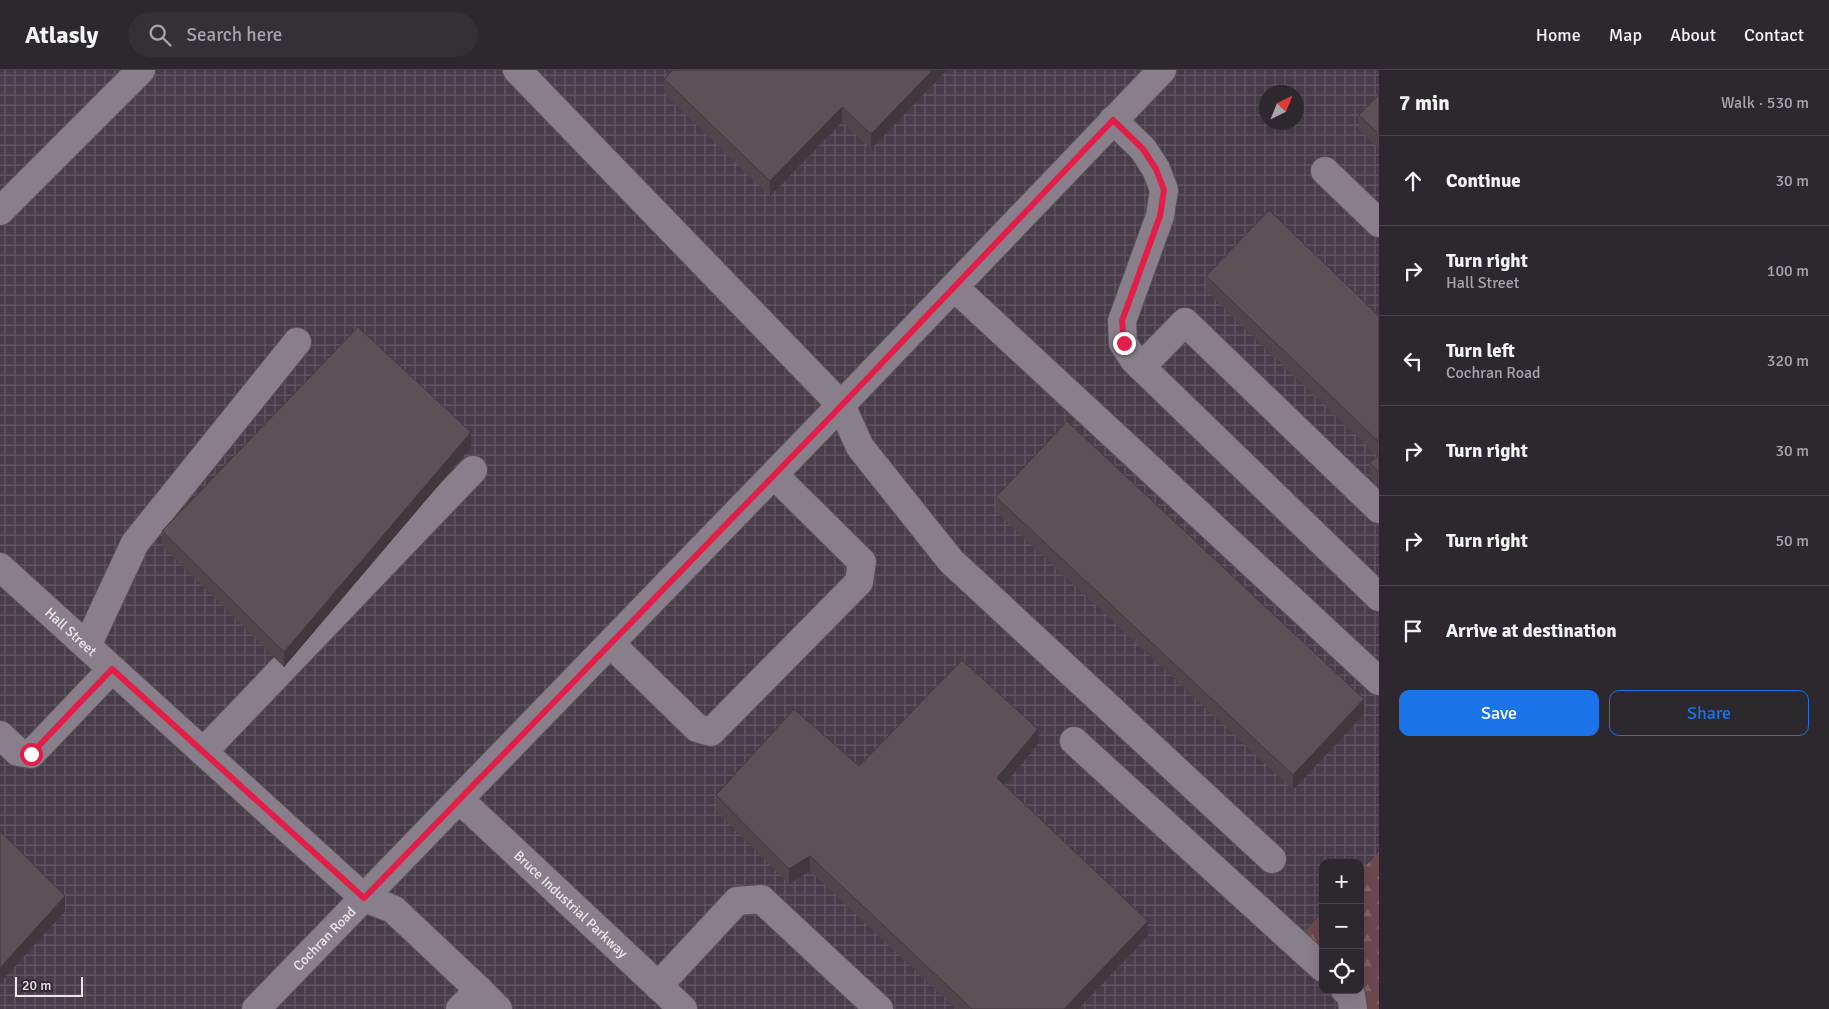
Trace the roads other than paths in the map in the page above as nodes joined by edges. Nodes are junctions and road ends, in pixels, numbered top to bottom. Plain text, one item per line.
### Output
1 (140, 70) edge
2 (518, 70) edge
3 (1162, 70) edge
4 (1113, 120) junction
5 (1325, 171) dead end
6 (0, 211) edge
7 (1379, 223) edge
8 (954, 287) junction
9 (297, 342) dead end
10 (1141, 367) junction
11 (842, 405) junction
12 (472, 470) dead end
13 (774, 475) junction
14 (1379, 509) edge
15 (0, 567) edge
16 (1379, 596) edge
17 (611, 644) junction
18 (87, 646) junction
19 (112, 669) junction
20 (1379, 681) edge
21 (0, 735) edge
22 (1074, 741) dead end
23 (203, 752) junction
24 (460, 800) junction
25 (1272, 860) dead end
26 (364, 898) junction
27 (1319, 964) edge
28 (658, 986) junction
29 (1349, 994) edge
30 (470, 1000) edge
31 (256, 1009) edge
32 (498, 1009) edge
33 (683, 1009) edge
34 (879, 1009) edge
35 (1352, 1009) edge

1 - 6 street
2 - 11 street
3 - 4 street, Cochran Road
4 - 8 street, Cochran Road
4 - 10 street
5 - 7 street
8 - 11 street, Cochran Road
8 - 20 street
9 - 18 street
10 - 14 street
10 - 16 street
11 - 13 street, Cochran Road
11 - 25 street
12 - 23 street
13 - 17 street, Cochran Road
13 - 17 street
15 - 18 street, Hall Street
17 - 24 street, Cochran Road
18 - 19 street, Hall Street
19 - 21 street
19 - 23 street, Hall Street
22 - 27 street
23 - 26 street, Hall Street
24 - 26 street, Cochran Road
24 - 28 street, Bruce Industrial Parkway
26 - 30 street
26 - 31 street, Cochran Road
28 - 33 street, Bruce Industrial Parkway
28 - 34 street
29 - 35 street
30 - 32 street

